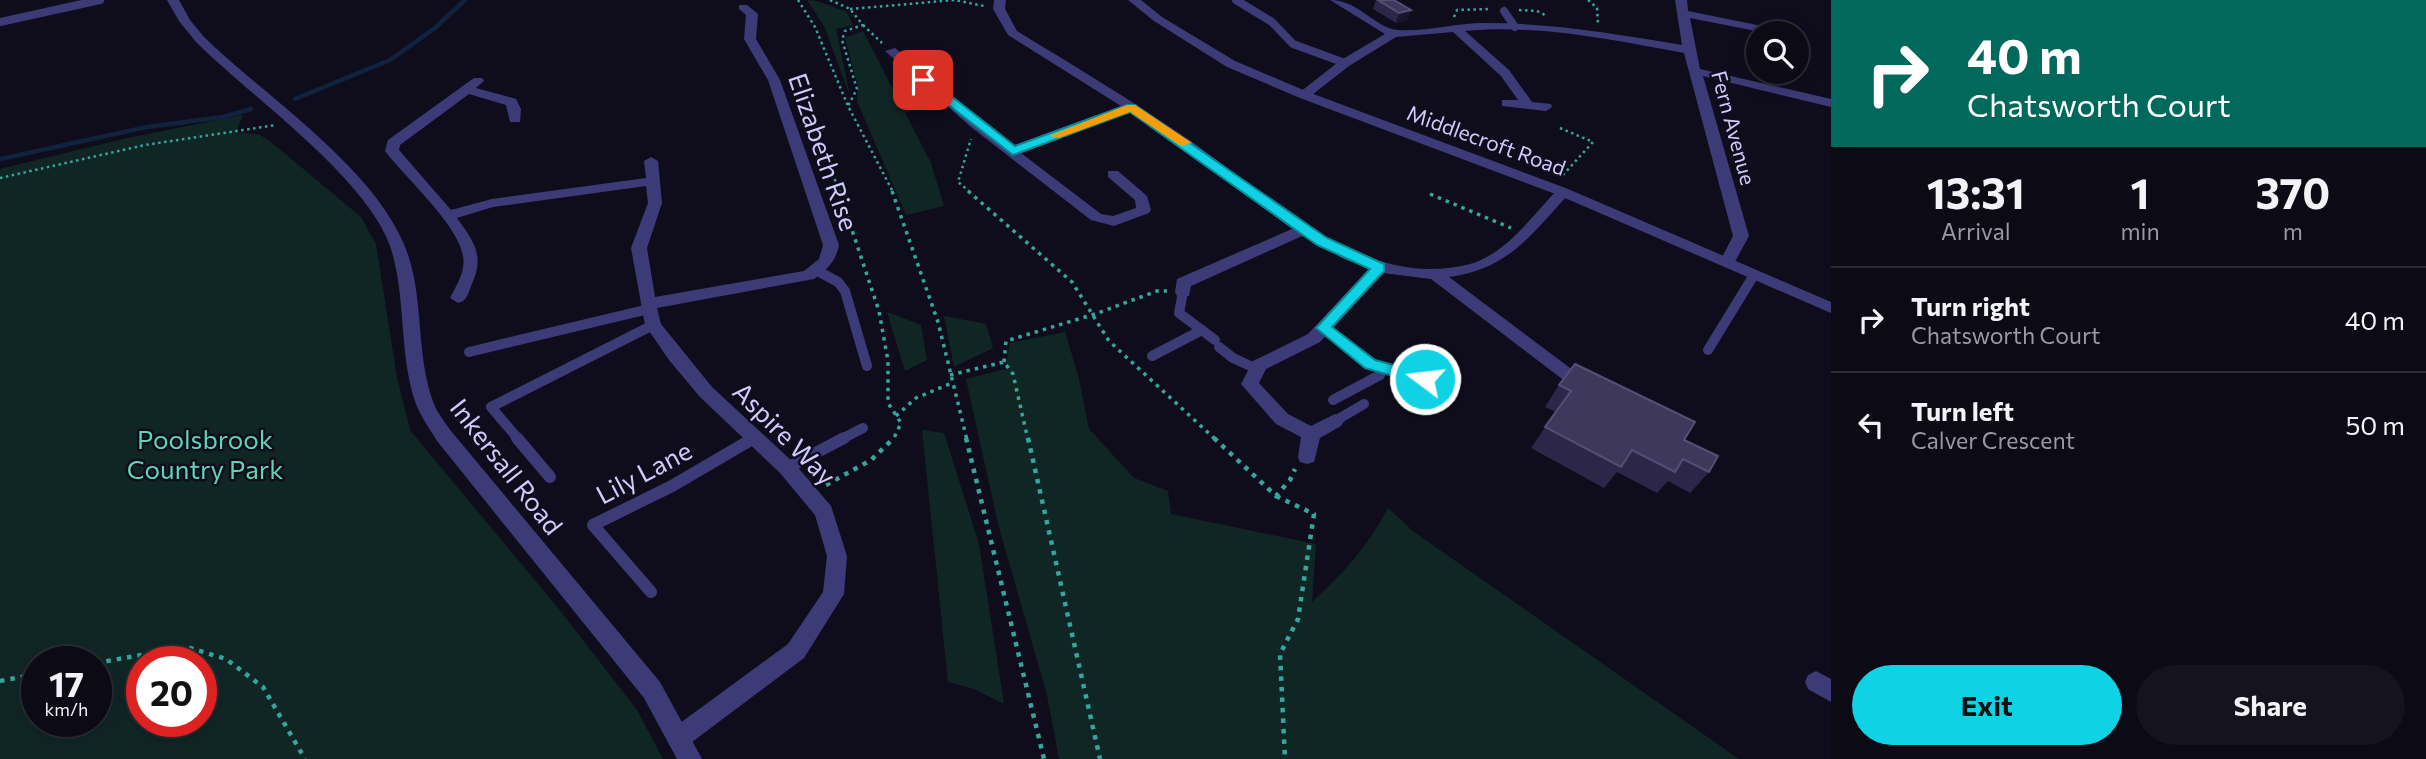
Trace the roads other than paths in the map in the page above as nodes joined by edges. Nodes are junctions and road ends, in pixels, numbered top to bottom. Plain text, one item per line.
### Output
1 (100, 0) edge
2 (173, 0) edge
3 (1134, 0) edge
4 (1236, 0) edge
5 (1336, 0) edge
6 (1000, 5) edge
7 (743, 7) dead end
8 (1683, 7) edge
9 (1504, 11) dead end
10 (0, 22) edge
11 (1746, 24) edge
12 (1515, 27) junction
13 (1456, 29) junction
14 (1393, 34) junction
15 (1689, 50) junction
16 (891, 51) road end
17 (1345, 63) junction
18 (1695, 71) junction
19 (1304, 95) junction
20 (1507, 103) dead end
21 (1831, 103) edge
22 (1528, 105) junction
23 (1131, 107) junction
24 (1546, 107) dead end
25 (515, 119) dead end
26 (1013, 151) junction
27 (651, 161) dead end
28 (1113, 174) dead end
29 (654, 181) junction
30 (1557, 190) junction
31 (447, 216) junction
32 (1304, 229) junction
33 (1727, 263) junction
34 (1379, 268) junction
35 (816, 270) junction
36 (1435, 274) junction
37 (1754, 275) junction
38 (1183, 292) joint
39 (458, 298) dead end
40 (1831, 308) edge
41 (650, 313) junction
42 (1323, 328) junction
43 (1202, 330) junction
44 (1708, 350) dead end
45 (469, 352) dead end
46 (1152, 356) dead end
47 (1427, 364) dead end
48 (867, 366) dead end
49 (1382, 368) junction
50 (1257, 369) junction
51 (1425, 379) junction
52 (1580, 384) edge
53 (1425, 393) dead end
54 (1333, 400) dead end
55 (1364, 404) dead end
56 (1335, 421) joint
57 (863, 428) dead end
58 (1311, 434) junction
59 (756, 436) junction
60 (1307, 457) dead end
61 (787, 467) junction
62 (550, 477) dead end
63 (651, 592) dead end
64 (680, 737) junction
65 (690, 759) edge

1 - 10 lane
2 - 64 street, Inkersall Road
3 - 19 street, Middlecroft Road
4 - 17 lane
5 - 14 street
6 - 23 street
7 - 35 street, Elizabeth Rise
8 - 11 street
8 - 15 street, Fern Avenue
9 - 12 lane
12 - 13 street
12 - 15 street
13 - 14 street
13 - 22 street
14 - 17 street
15 - 18 street, Fern Avenue
16 - 26 street
17 - 19 street
18 - 21 street
18 - 33 street, Fern Avenue
19 - 30 street, Middlecroft Road
20 - 22 street
22 - 24 street
23 - 26 street
23 - 32 street
25 - 31 street
26 - 28 street
27 - 29 street, Aspire Way
29 - 31 street
29 - 41 street, Aspire Way
30 - 33 street, Middlecroft Road
30 - 36 street
31 - 39 street
32 - 34 street
32 - 38 street
33 - 37 street, Middlecroft Road
34 - 36 street
34 - 42 street
35 - 41 street
35 - 48 lane
36 - 52 street
37 - 40 street, Middlecroft Road
37 - 44 lane
38 - 43 lane
41 - 45 lane
41 - 59 street, Aspire Way
41 - 62 lane
42 - 49 lane
42 - 50 street
43 - 46 lane
43 - 50 lane
47 - 51 lane
49 - 51 lane
49 - 54 lane
50 - 58 street
51 - 53 lane
55 - 56 lane
56 - 58 street
57 - 61 lane
58 - 60 street
59 - 61 street, Aspire Way
59 - 63 lane, Lily Lane
61 - 64 street, Aspire Way
64 - 65 street, Inkersall Road

